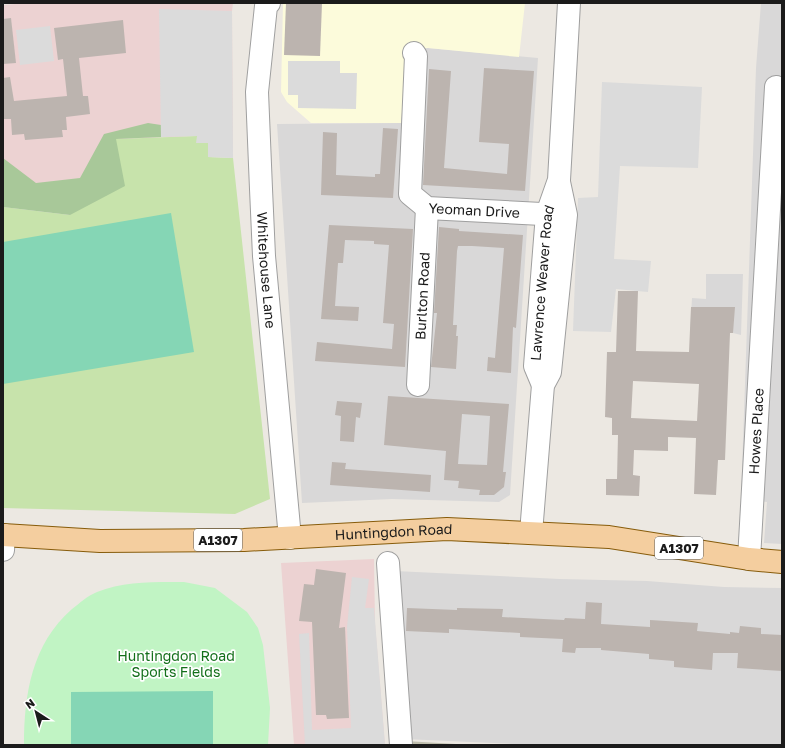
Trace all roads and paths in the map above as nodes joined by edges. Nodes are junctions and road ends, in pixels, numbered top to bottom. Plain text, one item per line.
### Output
1 (269, 3) edge
2 (569, 3) edge
3 (414, 53) dead end
4 (776, 87) dead end
5 (776, 180) edge
6 (427, 208) junction
7 (557, 215) junction
8 (772, 303) edge
9 (418, 385) dead end
10 (531, 533) junction
11 (290, 538) junction
12 (3, 540) edge
13 (749, 559) junction
14 (782, 562) edge
15 (388, 563) dead end
16 (401, 745) edge

1 - 11 street, Whitehouse Lane
2 - 7 street, Lawrence Weaver Road
3 - 6 street, Yeoman Drive
4 - 5 street, Howes Place
5 - 8 street, Howes Place
6 - 7 street, Yeoman Drive
6 - 9 street, Burlton Road
7 - 10 street, Lawrence Weaver Road
8 - 13 street, Howes Place
10 - 11 main road, Huntingdon Road / A1307
10 - 13 main road, Huntingdon Road / A1307
11 - 12 main road, Huntingdon Road / A1307
13 - 14 main road, Huntingdon Road / A1307
15 - 16 street

